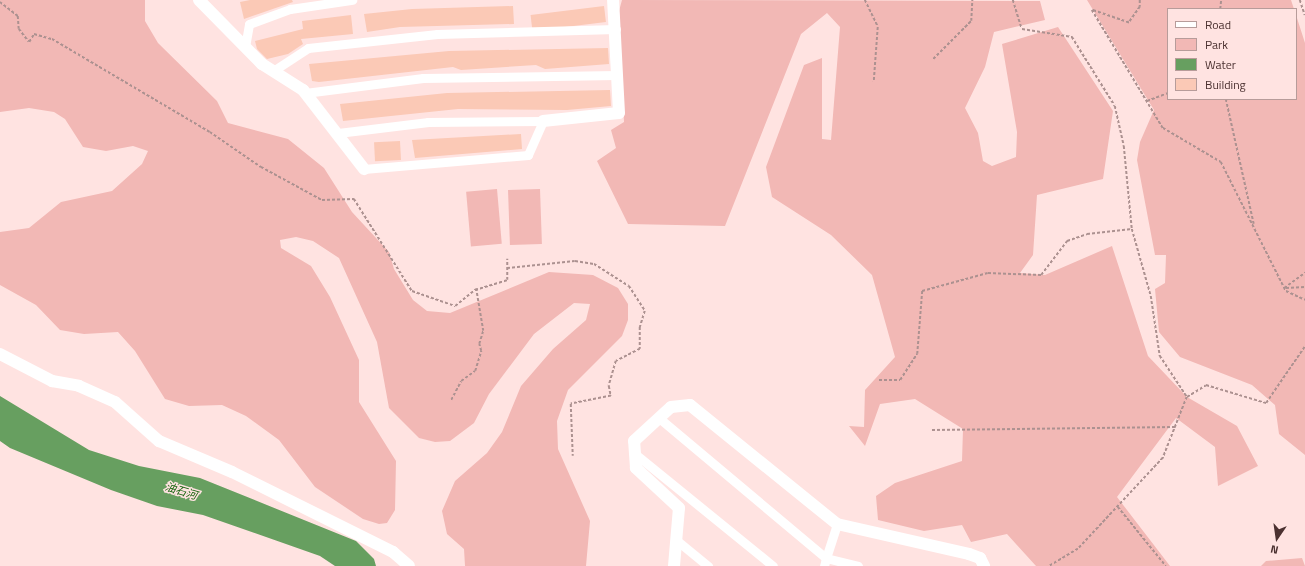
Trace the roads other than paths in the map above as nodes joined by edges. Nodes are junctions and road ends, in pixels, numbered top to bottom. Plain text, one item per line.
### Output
1 (200, 0) edge
2 (352, 0) edge
3 (612, 0) edge
4 (616, 29) junction
5 (245, 47) junction
6 (272, 71) junction
7 (617, 75) junction
8 (305, 93) junction
9 (543, 121) junction
10 (338, 133) junction
11 (364, 169) joint
12 (0, 354) edge
13 (658, 418) junction
14 (634, 452) junction
15 (837, 524) junction
16 (675, 539) junction
17 (825, 562) edge
18 (409, 566) edge
19 (674, 566) edge
20 (708, 566) edge
21 (773, 566) edge
22 (858, 566) edge
23 (984, 566) edge

1 - 5 street
2 - 5 street
3 - 4 street
4 - 6 street
4 - 7 street
5 - 6 street
6 - 8 street
7 - 8 street
7 - 9 street
8 - 10 street
9 - 10 street
9 - 11 street
10 - 11 street
12 - 18 street
13 - 14 street
13 - 15 street
13 - 17 street
14 - 16 street
14 - 21 street
15 - 17 street
15 - 23 street
16 - 19 street
16 - 20 street
17 - 22 street

